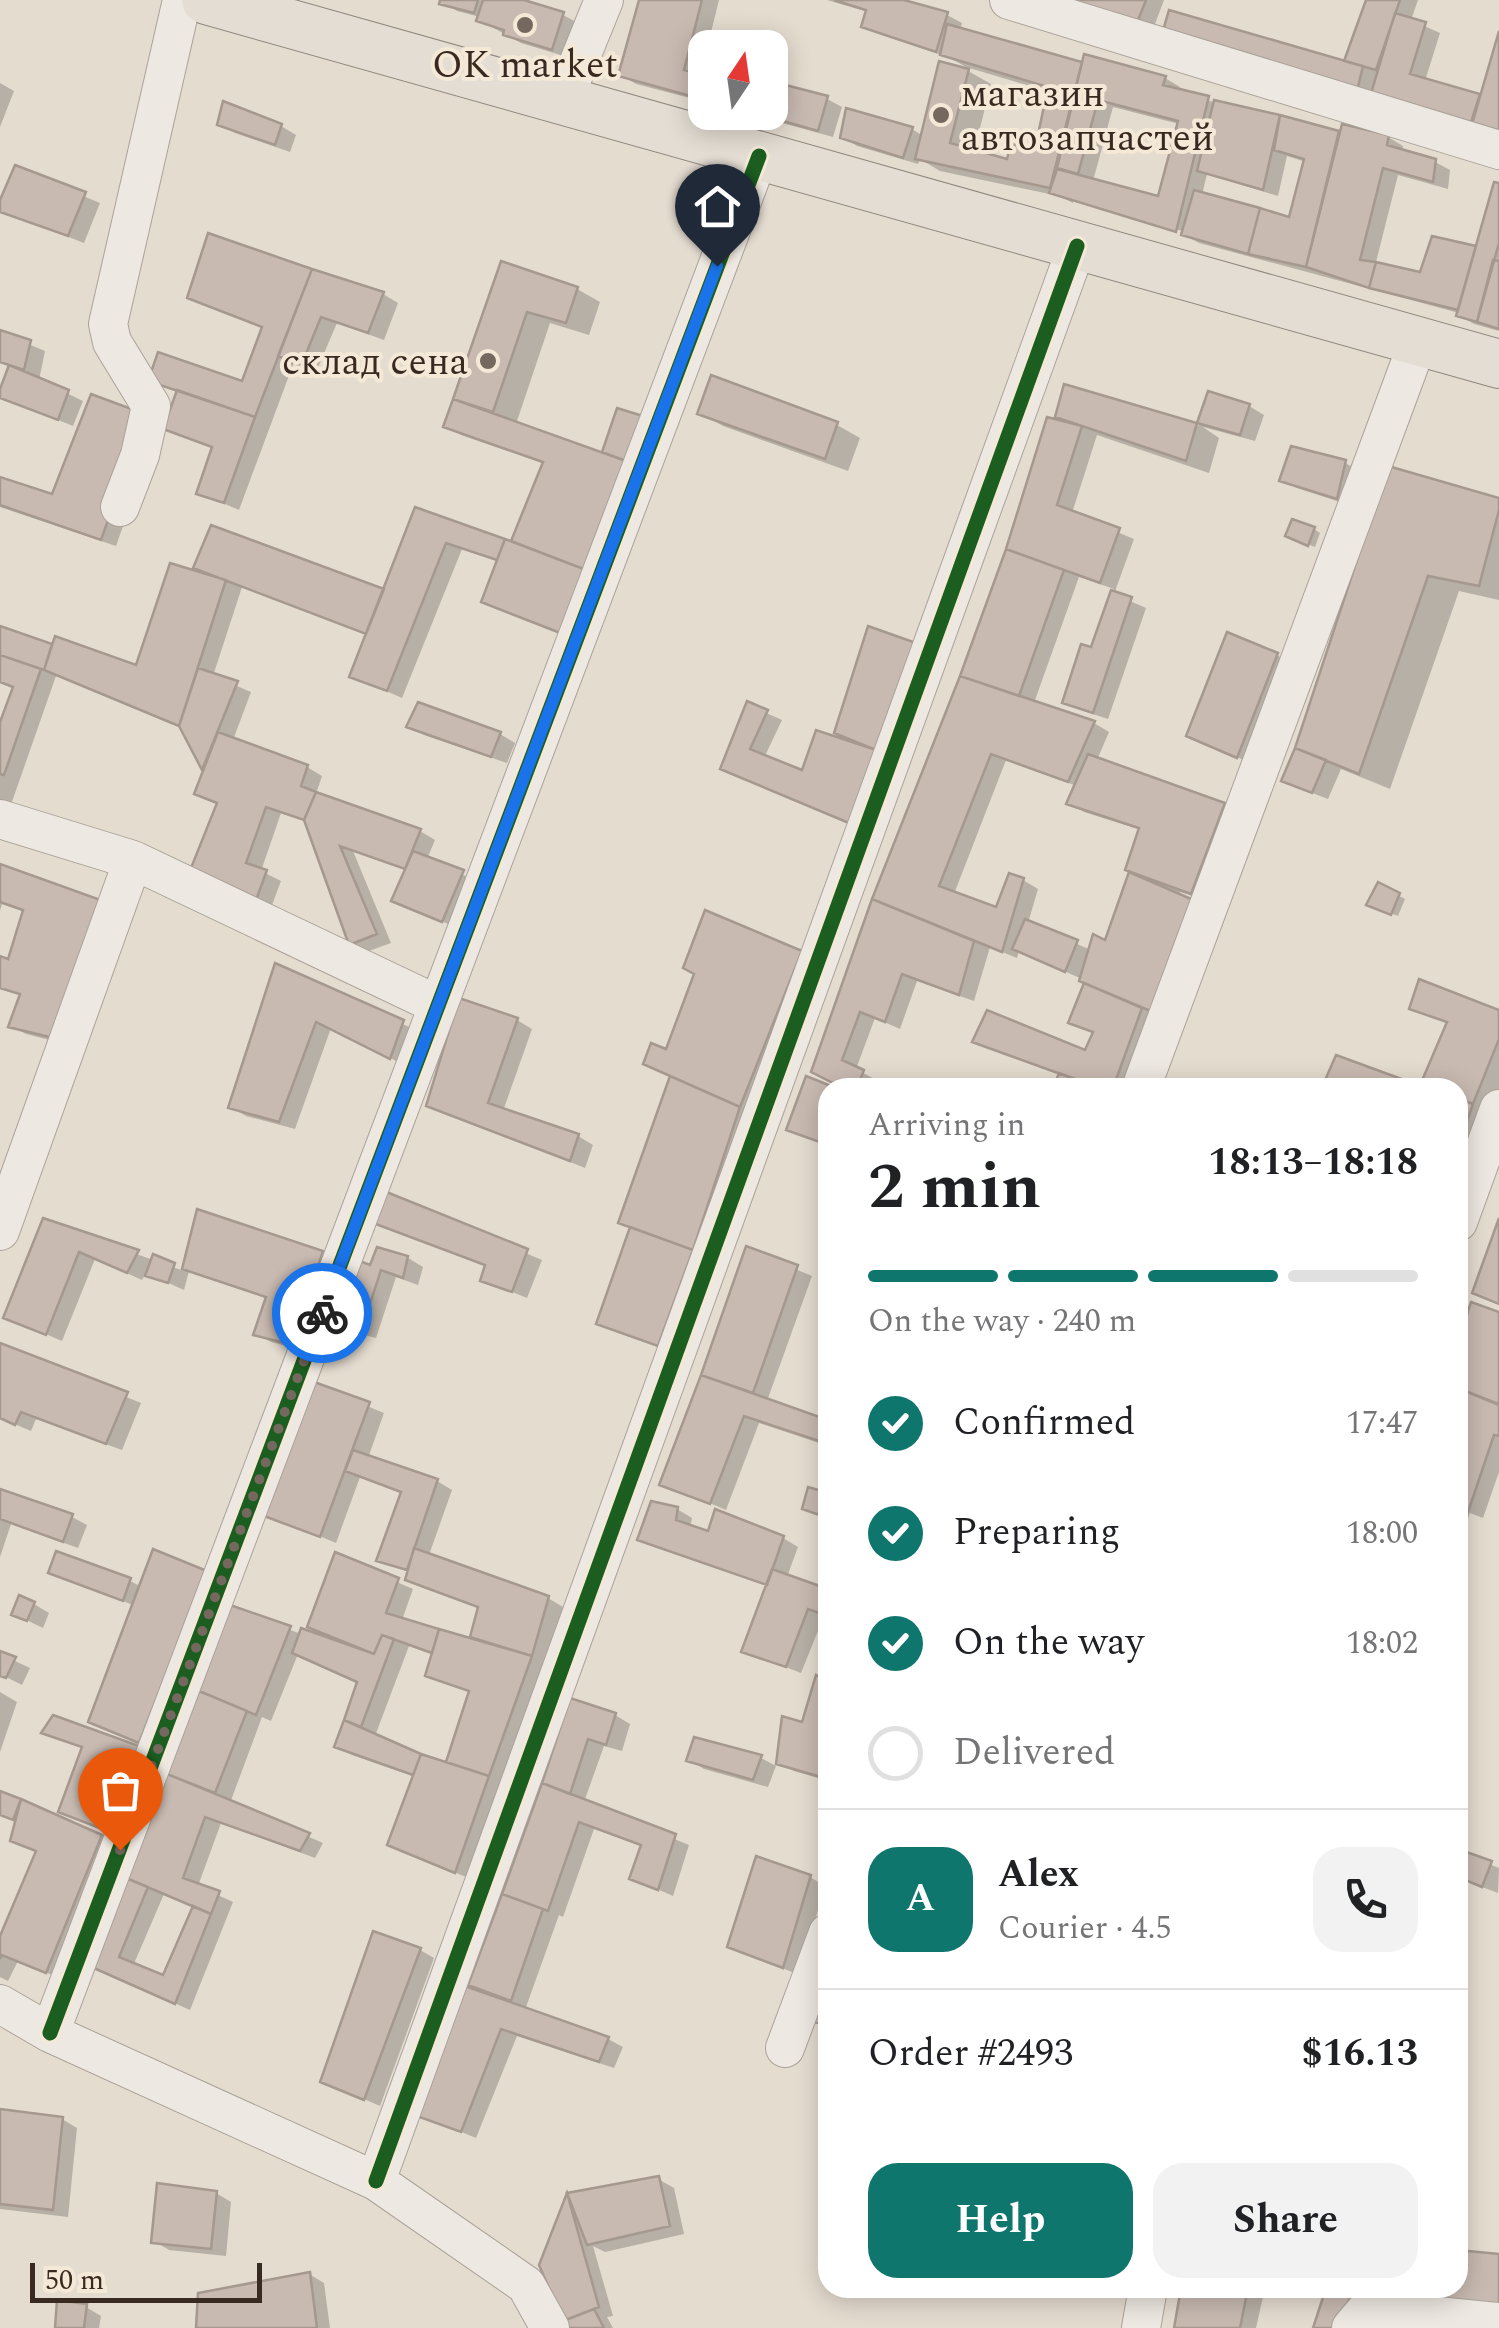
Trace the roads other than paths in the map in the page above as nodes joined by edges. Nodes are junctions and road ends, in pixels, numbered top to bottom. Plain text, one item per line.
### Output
1 (182, 0) edge
2 (206, 0) edge
3 (604, 0) edge
4 (1008, 0) edge
5 (563, 101) junction
6 (1499, 150) edge
7 (759, 156) junction
8 (1077, 246) junction
9 (1418, 342) junction
10 (1499, 364) edge
11 (120, 507) dead end
12 (0, 818) edge
13 (133, 860) junction
14 (438, 1005) junction
15 (1146, 1078) edge
16 (1499, 1108) edge
17 (1468, 1194) edge
18 (0, 1230) edge
19 (818, 1960) edge
20 (0, 2004) edge
21 (50, 2033) junction
22 (785, 2048) dead end
23 (376, 2182) junction
24 (1146, 2298) edge
25 (1499, 2322) edge
26 (550, 2328) edge
27 (1141, 2328) edge
28 (1351, 2328) edge

1 - 11 street
2 - 5 main road
3 - 5 street
4 - 6 street
5 - 7 main road
7 - 8 main road
7 - 14 street
8 - 9 main road
8 - 23 street
9 - 10 main road
9 - 15 street
12 - 13 street
13 - 14 street
13 - 18 street
14 - 21 street
16 - 17 street
19 - 22 street
20 - 21 street
21 - 23 street
23 - 26 street
24 - 27 street
25 - 28 street

